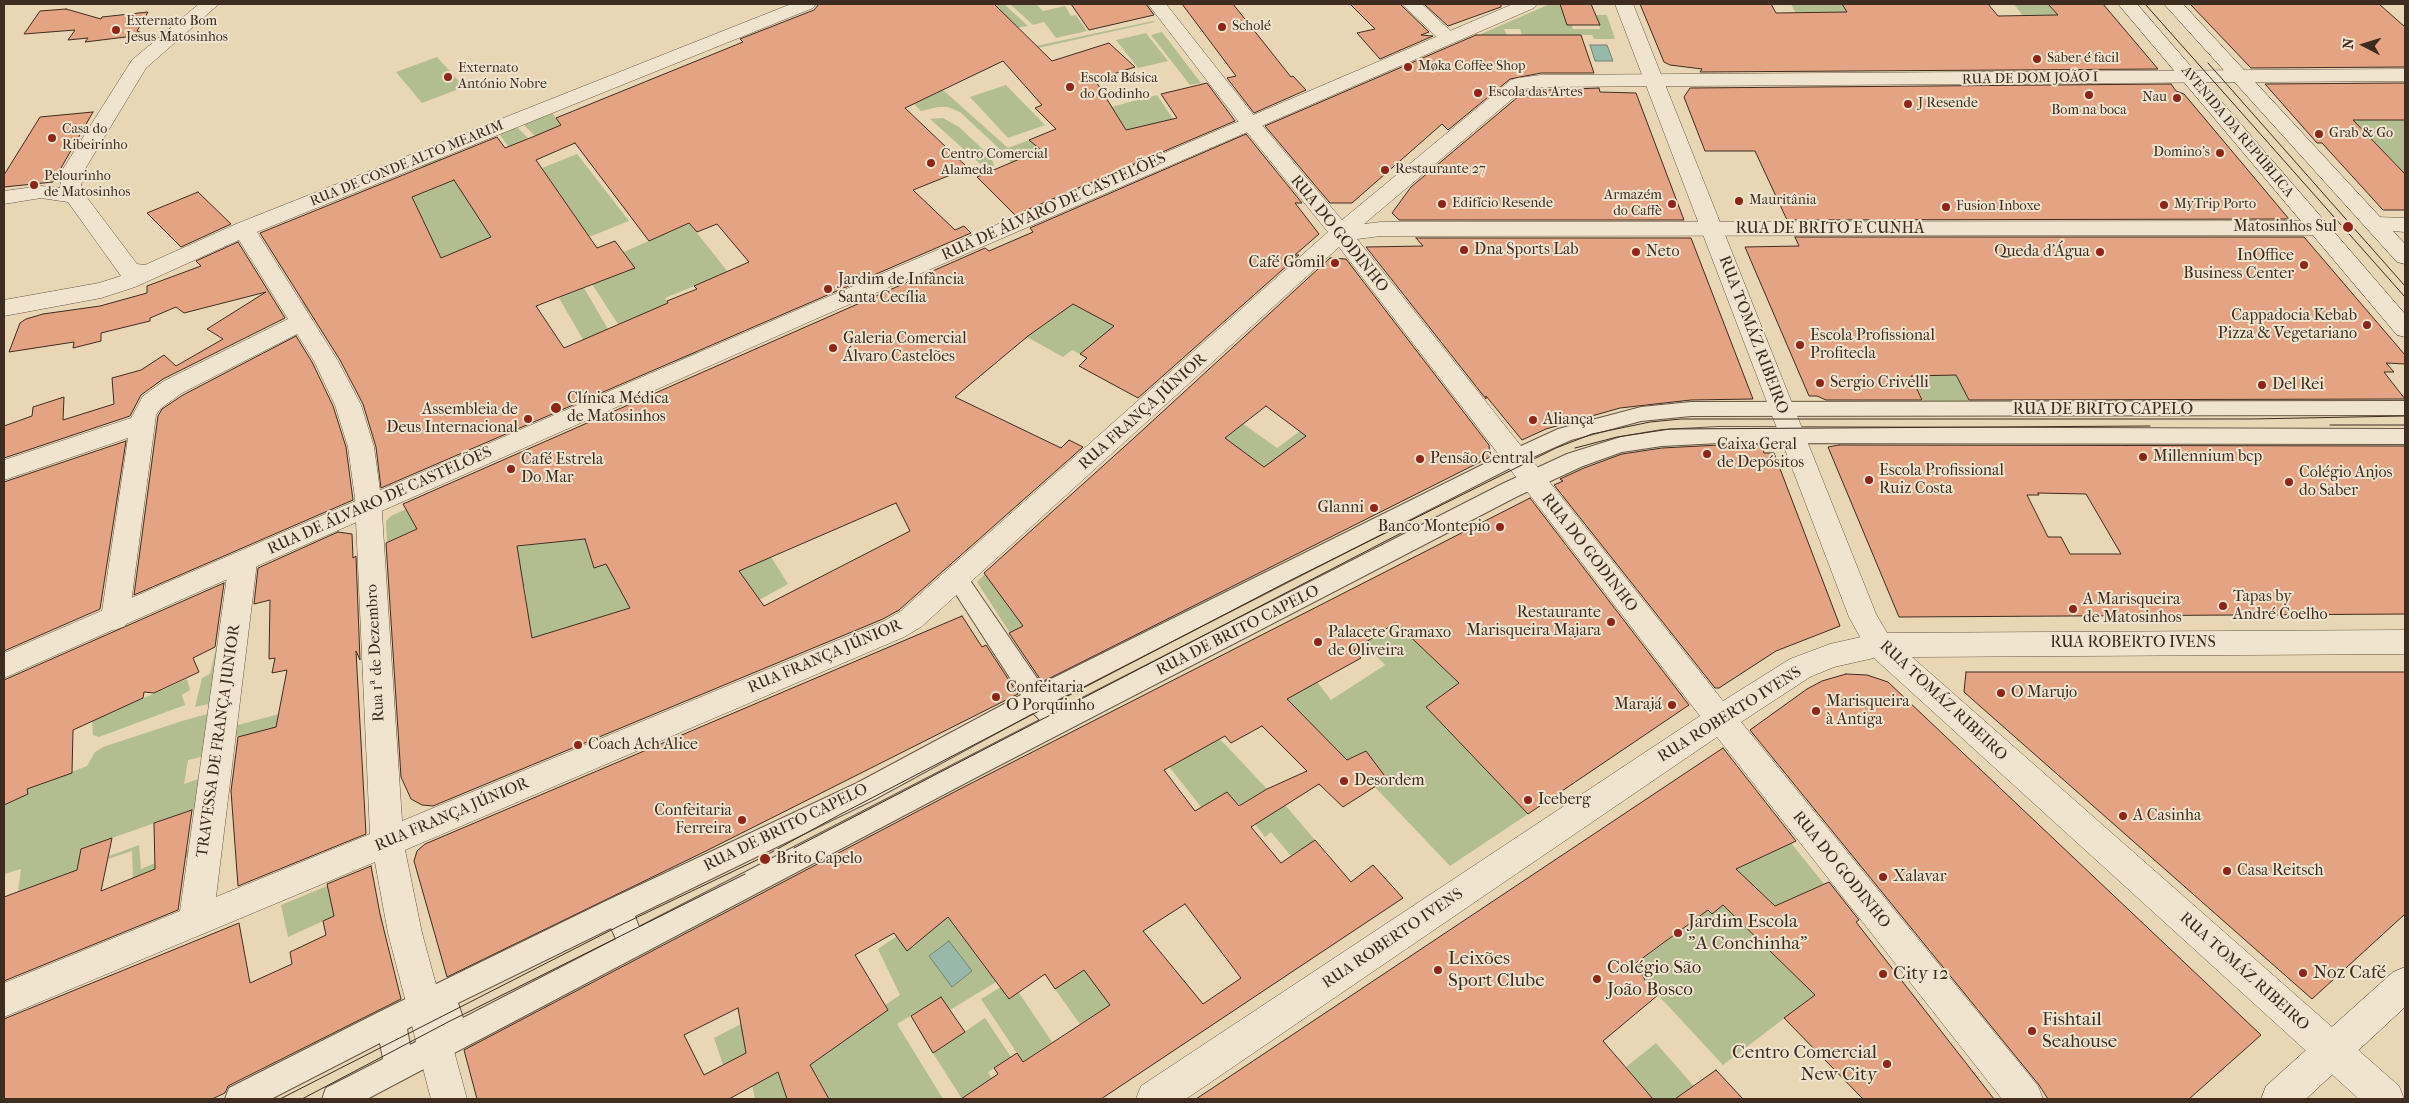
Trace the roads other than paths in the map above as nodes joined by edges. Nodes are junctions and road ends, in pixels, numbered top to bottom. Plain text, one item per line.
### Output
1 (210, 4) edge
2 (807, 4) edge
3 (1157, 4) edge
4 (1411, 4) edge
5 (1528, 4) edge
6 (1624, 4) edge
7 (2127, 4) edge
8 (2172, 4) edge
9 (1448, 37) junction
10 (2405, 75) edge
11 (2240, 76) junction
12 (2190, 77) junction
13 (1655, 82) junction
14 (1249, 122) junction
15 (75, 196) junction
16 (4, 197) edge
17 (2376, 224) junction
18 (2405, 225) edge
19 (2318, 228) junction
20 (244, 230) junction
21 (1712, 230) junction
22 (1341, 234) junction
23 (2405, 257) edge
24 (149, 273) junction
25 (8, 310) edge
26 (301, 322) junction
27 (2405, 328) edge
28 (2405, 408) edge
29 (1756, 410) junction
30 (1791, 410) junction
31 (141, 424) junction
32 (1789, 435) junction
33 (2405, 436) edge
34 (1520, 454) junction
35 (1491, 469) junction
36 (4, 470) edge
37 (1528, 481) junction
38 (368, 506) junction
39 (243, 562) junction
40 (958, 579) junction
41 (115, 618) junction
42 (2405, 642) edge
43 (1879, 645) junction
44 (4, 666) edge
45 (1037, 698) junction
46 (1720, 718) junction
47 (1054, 725) junction
48 (951, 744) junction
49 (966, 770) junction
50 (387, 842) junction
51 (618, 909) junction
52 (196, 920) junction
53 (632, 945) junction
54 (2405, 984) edge
55 (4, 1000) edge
56 (432, 1001) junction
57 (391, 1021) junction
58 (445, 1043) junction
59 (2332, 1051) junction
60 (399, 1067) junction
61 (240, 1099) edge
62 (337, 1099) edge
63 (449, 1099) edge
64 (1154, 1099) edge
65 (2025, 1099) edge
66 (2279, 1099) edge
67 (2386, 1099) edge

1 - 15 street
2 - 20 street, RUA DE CONDE ALTO MEARIM
3 - 14 street, RUA DO GODINHO
4 - 9 street
5 - 9 street, RUA DE ÁLVARO DE CASTELÕES
6 - 13 street, RUA TOMÁZ RIBEIRO
7 - 12 street, AVENIDA DA REPÚBLICA
8 - 11 street
9 - 14 street, RUA DE ÁLVARO DE CASTELÕES
10 - 11 street, RUA DE DOM JOÃO I
11 - 12 street, RUA DE DOM JOÃO I
11 - 17 street
12 - 13 street, RUA DE DOM JOÃO I
12 - 19 street, AVENIDA DA REPÚBLICA
13 - 21 street, RUA TOMÁZ RIBEIRO
13 - 22 street, RUA FRANÇA JÚNIOR
14 - 22 street, RUA DO GODINHO
14 - 38 street, RUA DE ÁLVARO DE CASTELÕES
15 - 16 street
15 - 24 street
17 - 18 street
17 - 23 street
19 - 21 street, RUA DE BRITO E CUNHA
19 - 27 street, AVENIDA DA REPÚBLICA
20 - 24 street, RUA DE CONDE ALTO MEARIM
20 - 26 street, Rua 1ª de Dezembro
21 - 22 street, RUA DE BRITO E CUNHA
21 - 30 street, RUA TOMÁZ RIBEIRO
22 - 34 street, RUA DO GODINHO
22 - 40 street, RUA FRANÇA JÚNIOR
24 - 25 street, RUA DE CONDE ALTO MEARIM
26 - 31 street
26 - 38 street, Rua 1ª de Dezembro
28 - 30 street, RUA DE BRITO CAPELO
29 - 30 street, RUA DE BRITO CAPELO
29 - 32 street
29 - 34 street, RUA DE BRITO CAPELO
30 - 32 street, RUA TOMÁZ RIBEIRO
31 - 36 street
31 - 41 street
32 - 33 street, RUA DE BRITO CAPELO
32 - 37 street, RUA DE BRITO CAPELO
32 - 43 street, RUA TOMÁZ RIBEIRO
34 - 35 street, RUA DE BRITO CAPELO
34 - 37 street, RUA DO GODINHO
35 - 37 street
35 - 45 street, RUA DE BRITO CAPELO
37 - 46 street, RUA DO GODINHO
37 - 47 street, RUA DE BRITO CAPELO
38 - 39 street, RUA DE ÁLVARO DE CASTELÕES
38 - 50 street, Rua 1ª de Dezembro
39 - 41 street, RUA DE ÁLVARO DE CASTELÕES
39 - 52 street, TRAVESSA DE FRANÇA JUNIOR
40 - 45 street
40 - 50 street, RUA FRANÇA JÚNIOR
41 - 44 street, RUA DE ÁLVARO DE CASTELÕES
42 - 43 street, RUA ROBERTO IVENS
43 - 46 street, RUA ROBERTO IVENS
43 - 59 street, RUA TOMÁZ RIBEIRO
45 - 47 street
45 - 48 street, RUA DE BRITO CAPELO
46 - 64 street, RUA ROBERTO IVENS
46 - 65 street, RUA DO GODINHO
47 - 49 street, RUA DE BRITO CAPELO
48 - 49 street
48 - 51 street, RUA DE BRITO CAPELO
49 - 53 street, RUA DE BRITO CAPELO
50 - 52 street, RUA FRANÇA JÚNIOR
50 - 56 street, Rua 1ª de Dezembro
51 - 53 street
51 - 56 street, RUA DE BRITO CAPELO
52 - 55 street, RUA FRANÇA JÚNIOR
53 - 58 street, RUA DE BRITO CAPELO
54 - 59 street
56 - 57 street, RUA DE BRITO CAPELO
56 - 58 street, Rua 1ª de Dezembro
57 - 60 street
57 - 61 street, RUA DE BRITO CAPELO
58 - 60 street, RUA DE BRITO CAPELO
58 - 63 street, Rua 1ª de Dezembro
59 - 66 street
59 - 67 street, RUA TOMÁZ RIBEIRO
60 - 62 street, RUA DE BRITO CAPELO

